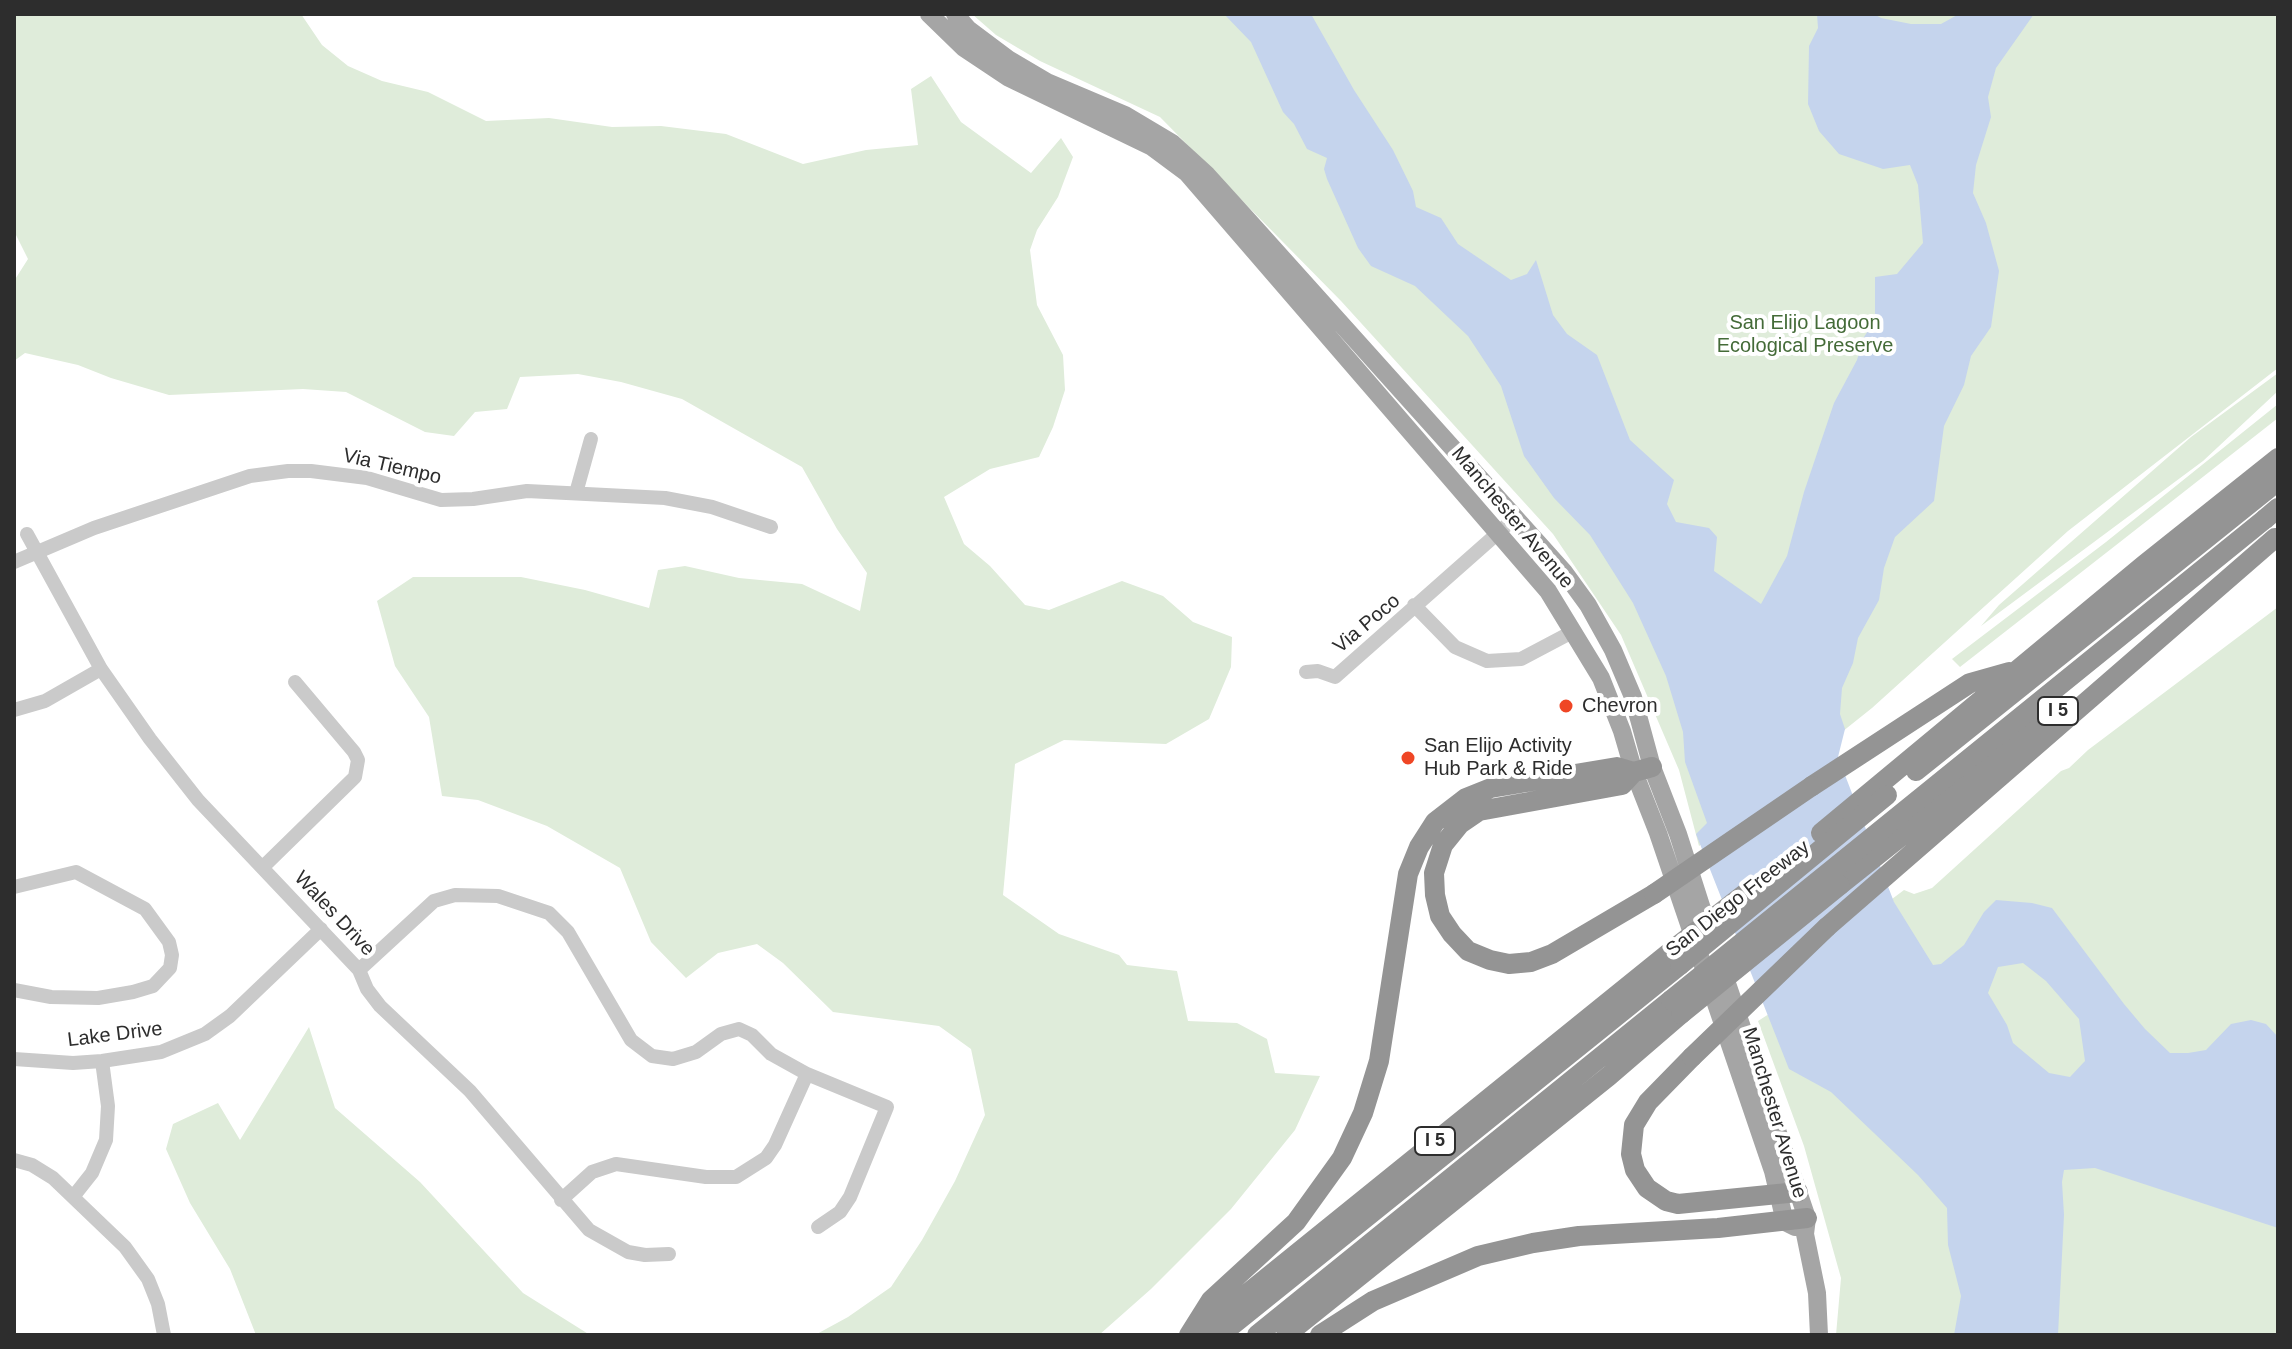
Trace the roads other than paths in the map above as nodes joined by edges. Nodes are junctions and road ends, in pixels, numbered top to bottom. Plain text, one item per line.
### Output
1 (929, 14) edge
2 (955, 14) edge
3 (591, 439) dead end
4 (2278, 458) edge
5 (2278, 481) edge
6 (576, 493) junction
7 (2272, 514) edge
8 (1516, 517) junction
9 (771, 527) dead end
10 (1496, 533) junction
11 (27, 534) dead end
12 (2277, 537) edge
13 (37, 550) junction
14 (14, 562) edge
15 (1414, 605) junction
16 (1574, 631) junction
17 (101, 669) junction
18 (2017, 669) junction
19 (1306, 672) dead end
20 (295, 682) dead end
21 (14, 710) edge
22 (1643, 769) junction
23 (1884, 789) junction
24 (263, 867) junction
25 (14, 887) edge
26 (321, 929) junction
27 (1678, 957) junction
28 (359, 970) junction
29 (14, 990) edge
30 (1676, 1007) junction
31 (14, 1059) edge
32 (102, 1061) junction
33 (807, 1074) junction
34 (14, 1160) edge
35 (1788, 1193) junction
36 (73, 1197) junction
37 (561, 1200) junction
38 (1785, 1222) junction
39 (1806, 1226) junction
40 (818, 1227) dead end
41 (669, 1254) dead end
42 (164, 1335) edge
43 (1189, 1335) edge
44 (1196, 1335) edge
45 (1220, 1335) edge
46 (1257, 1335) edge
47 (1286, 1335) edge
48 (1320, 1335) edge
49 (1819, 1335) edge

1 - 10 main road, Manchester Avenue
2 - 8 main road, Manchester Avenue
3 - 6 street
4 - 18 highway, San Diego Freeway / I 5
5 - 23 highway
6 - 9 street, Via Tiempo
6 - 13 street, Via Tiempo
7 - 30 highway, bridge
8 - 10 street
8 - 22 main road, Manchester Avenue
10 - 15 street
10 - 16 main road, Manchester Avenue
11 - 13 street, Wales Drive
12 - 30 highway, I 5, bridge
12 - 35 highway, bridge
13 - 14 street, Via Tiempo
13 - 17 street, Wales Drive
15 - 16 street, Via Poco
15 - 19 street, Via Poco
16 - 22 main road, Manchester Avenue
17 - 21 street
17 - 24 street, Wales Drive
18 - 22 highway, bridge
18 - 23 highway, San Diego Freeway / I 5
20 - 24 street
22 - 35 main road, Manchester Avenue
22 - 43 highway
23 - 27 highway, San Diego Freeway / I 5, bridge
24 - 26 street, Wales Drive
25 - 29 street
26 - 28 street, Wales Drive
26 - 32 street, Lake Drive
27 - 44 highway, San Diego Freeway / I 5
27 - 45 highway
28 - 33 street
28 - 37 street, Wales Drive
30 - 46 highway
30 - 47 highway, I 5
31 - 32 street, Lake Drive
32 - 36 street
33 - 37 street
33 - 40 street
34 - 36 street
35 - 38 main road, Manchester Avenue
35 - 39 main road, Manchester Avenue
36 - 42 street
37 - 41 street, Wales Drive
38 - 39 highway
38 - 48 highway
39 - 49 main road, Manchester Avenue

